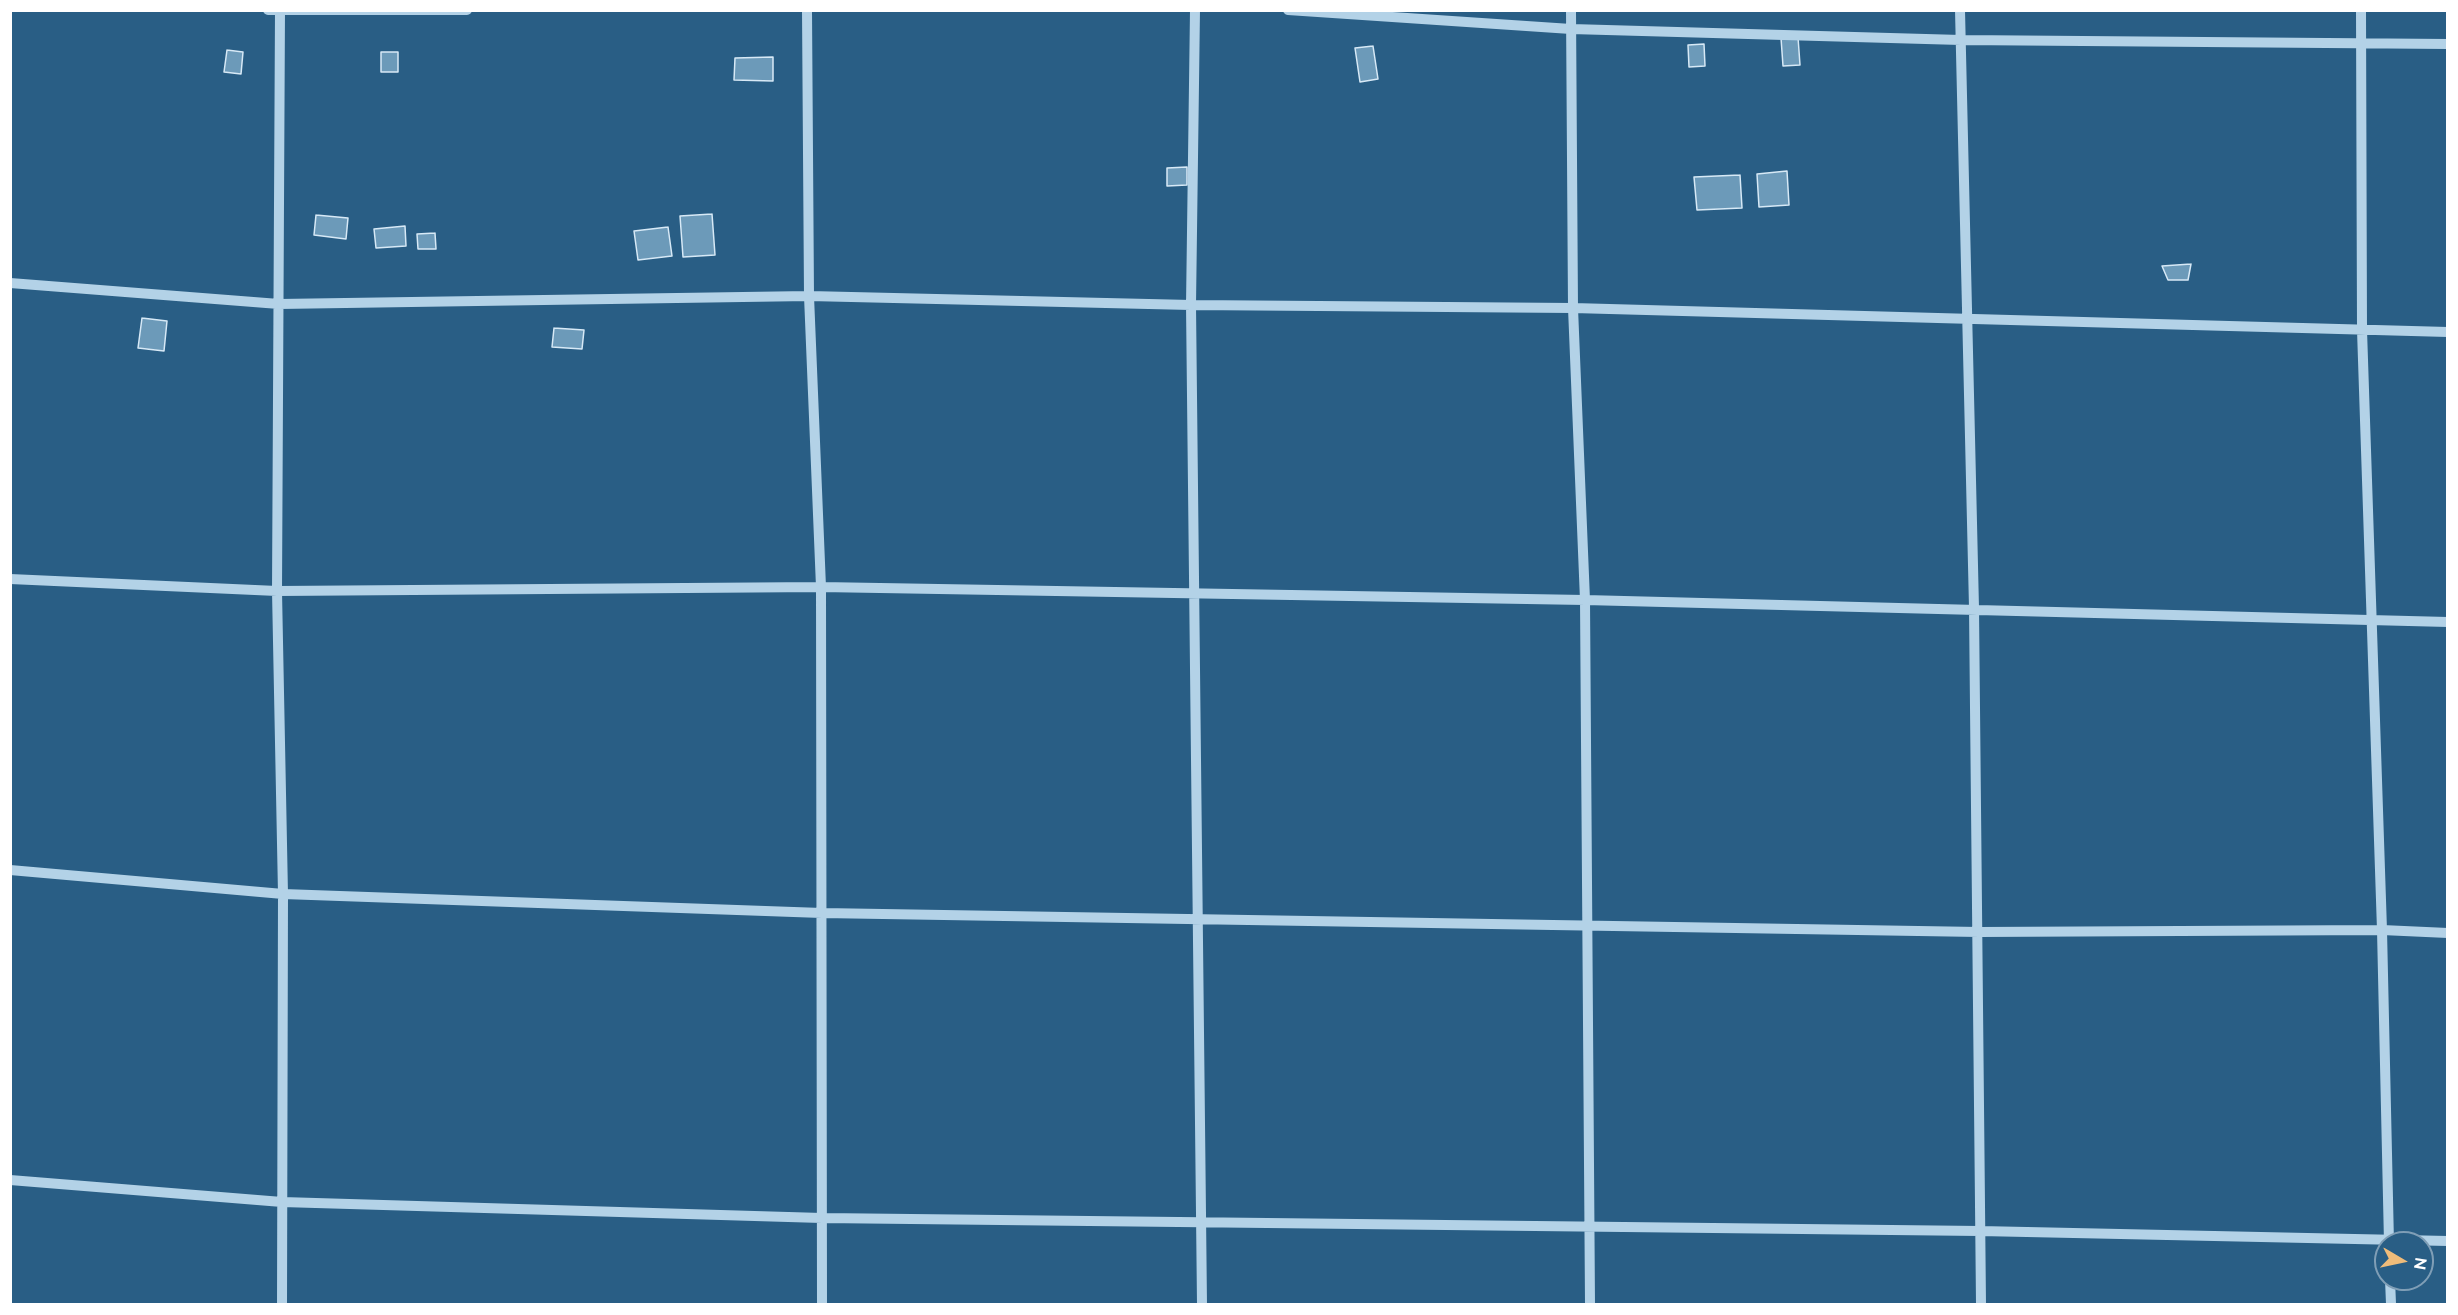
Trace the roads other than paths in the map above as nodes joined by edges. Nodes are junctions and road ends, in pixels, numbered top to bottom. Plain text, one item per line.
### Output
1 (268, 10) edge
2 (467, 10) edge
3 (807, 10) edge
4 (1195, 10) edge
5 (1288, 10) edge
6 (1571, 10) edge
7 (1960, 10) edge
8 (2361, 10) edge
9 (280, 11) edge
10 (1571, 29) junction
11 (1961, 40) junction
12 (2361, 44) junction
13 (2448, 44) edge
14 (10, 283) edge
15 (809, 296) junction
16 (279, 304) junction
17 (1191, 305) junction
18 (1573, 308) junction
19 (1967, 319) junction
20 (2362, 330) junction
21 (2448, 332) edge
22 (10, 579) edge
23 (821, 587) junction
24 (277, 591) junction
25 (1194, 594) junction
26 (1585, 600) junction
27 (1974, 608) junction
28 (2370, 620) junction
29 (2448, 622) edge
30 (10, 870) edge
31 (283, 894) junction
32 (822, 913) junction
33 (1199, 919) junction
34 (1586, 925) junction
35 (2382, 930) junction
36 (1979, 932) junction
37 (2448, 933) edge
38 (10, 1180) edge
39 (282, 1202) junction
40 (822, 1218) junction
41 (1201, 1222) junction
42 (1589, 1227) junction
43 (1980, 1231) junction
44 (2389, 1231) edge
45 (2374, 1241) edge
46 (282, 1305) edge
47 (822, 1305) edge
48 (1202, 1305) edge
49 (1590, 1305) edge
50 (1981, 1305) edge

1 - 9 street
2 - 9 street
3 - 15 street
4 - 17 street
5 - 10 street
6 - 10 street
7 - 11 street
8 - 12 street
9 - 16 street
10 - 11 street
10 - 18 street
11 - 12 street
11 - 19 street
12 - 13 street
12 - 20 street
14 - 16 street
15 - 16 street
15 - 17 street
15 - 23 street
16 - 24 street
17 - 18 street
17 - 25 street
18 - 19 street
18 - 26 street
19 - 20 street
19 - 27 street
20 - 21 street
20 - 28 street
22 - 24 street
23 - 24 street
23 - 25 street
23 - 32 street
24 - 31 street
25 - 26 street
25 - 33 street
26 - 27 street
26 - 34 street
27 - 28 street
27 - 36 street
28 - 29 street
28 - 35 street
30 - 31 street
31 - 32 street
31 - 39 street
32 - 33 street
32 - 40 street
33 - 34 street
33 - 41 street
34 - 36 street
34 - 42 street
35 - 36 street
35 - 37 street
35 - 44 street
36 - 43 street
38 - 39 street
39 - 40 street
39 - 46 street
40 - 41 street
40 - 47 street
41 - 42 street
41 - 48 street
42 - 43 street
42 - 49 street
43 - 45 street
43 - 50 street

